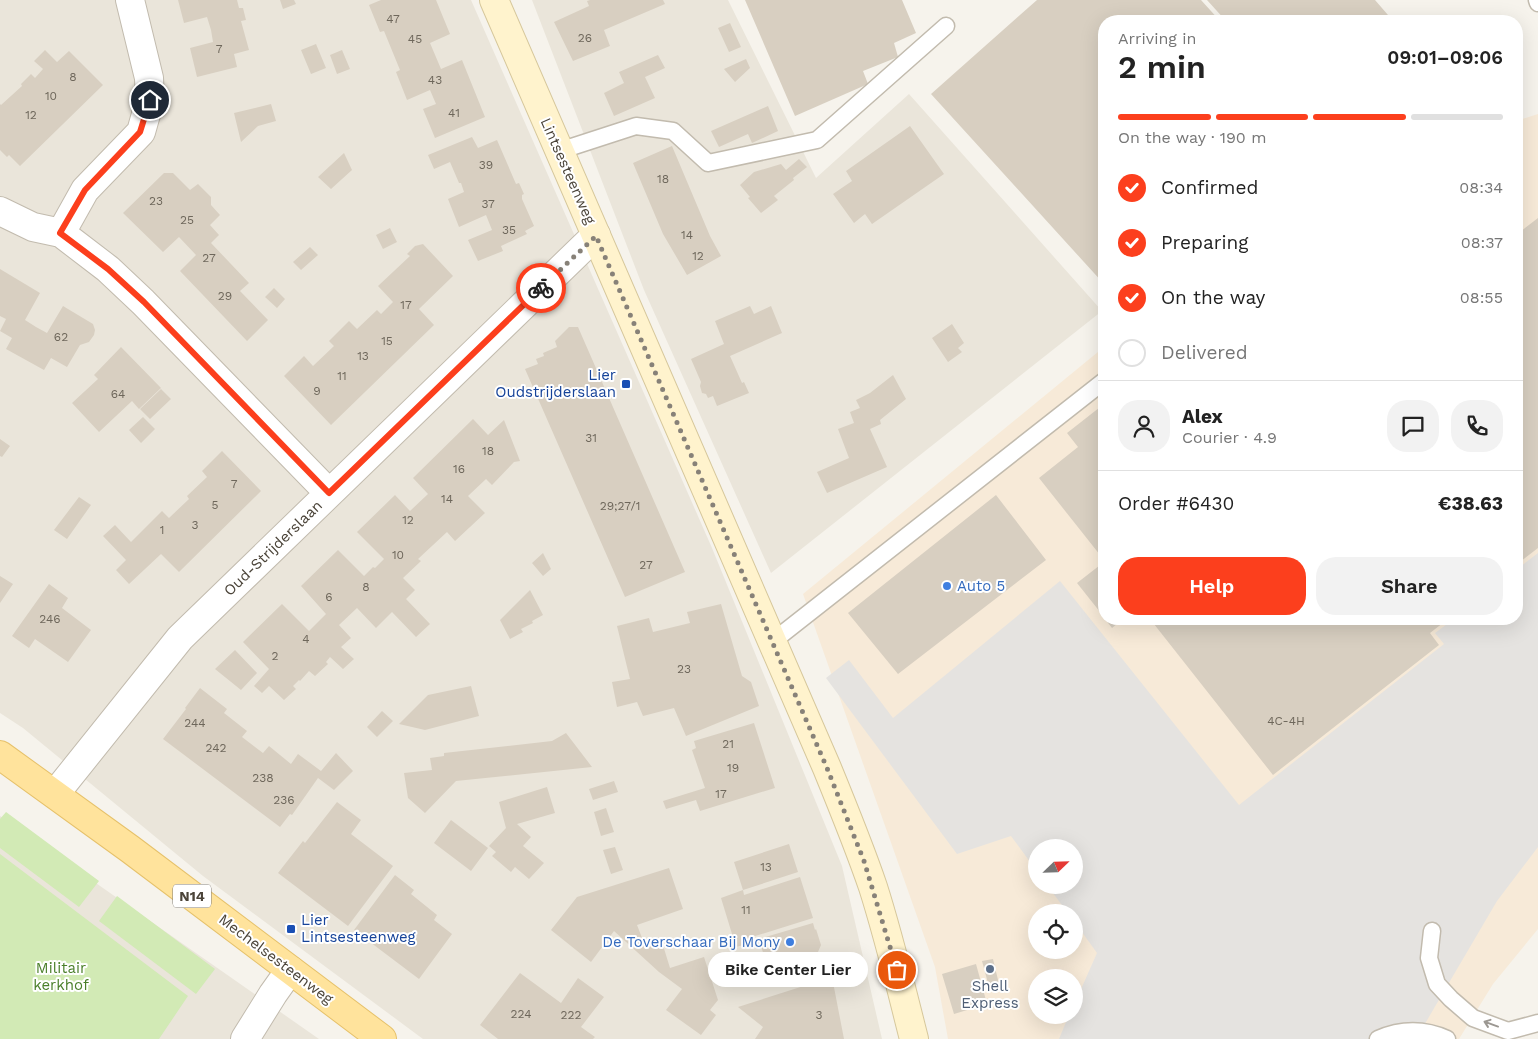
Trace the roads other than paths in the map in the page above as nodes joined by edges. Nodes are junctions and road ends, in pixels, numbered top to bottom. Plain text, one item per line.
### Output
1 (130, 0) edge
2 (494, 0) edge
3 (946, 26) dead end
4 (559, 151) junction
5 (0, 211) edge
6 (60, 233) junction
7 (596, 236) junction
8 (1098, 386) edge
9 (329, 493) junction
10 (772, 642) junction
11 (0, 755) edge
12 (55, 794) junction
13 (1432, 931) dead end
14 (290, 970) junction
15 (1538, 1023) edge
16 (245, 1039) edge
17 (382, 1039) edge
18 (914, 1039) edge
19 (1378, 1039) edge
20 (1447, 1039) edge

1 - 6 street
2 - 4 street, Lintsesteenweg
3 - 4 lane
4 - 7 street, Lintsesteenweg
5 - 6 street
6 - 9 street
7 - 9 street, Oud-Strijderslaan
7 - 10 street, Lintsesteenweg
8 - 10 lane
9 - 12 street, Oud-Strijderslaan
10 - 18 street, Lintsesteenweg
11 - 12 main road, Mechelsesteenweg / N14
12 - 14 main road, Mechelsesteenweg / N14
15 -> 13 lane
14 - 16 street
14 - 17 main road, Mechelsesteenweg / N14
19 - 20 lane

